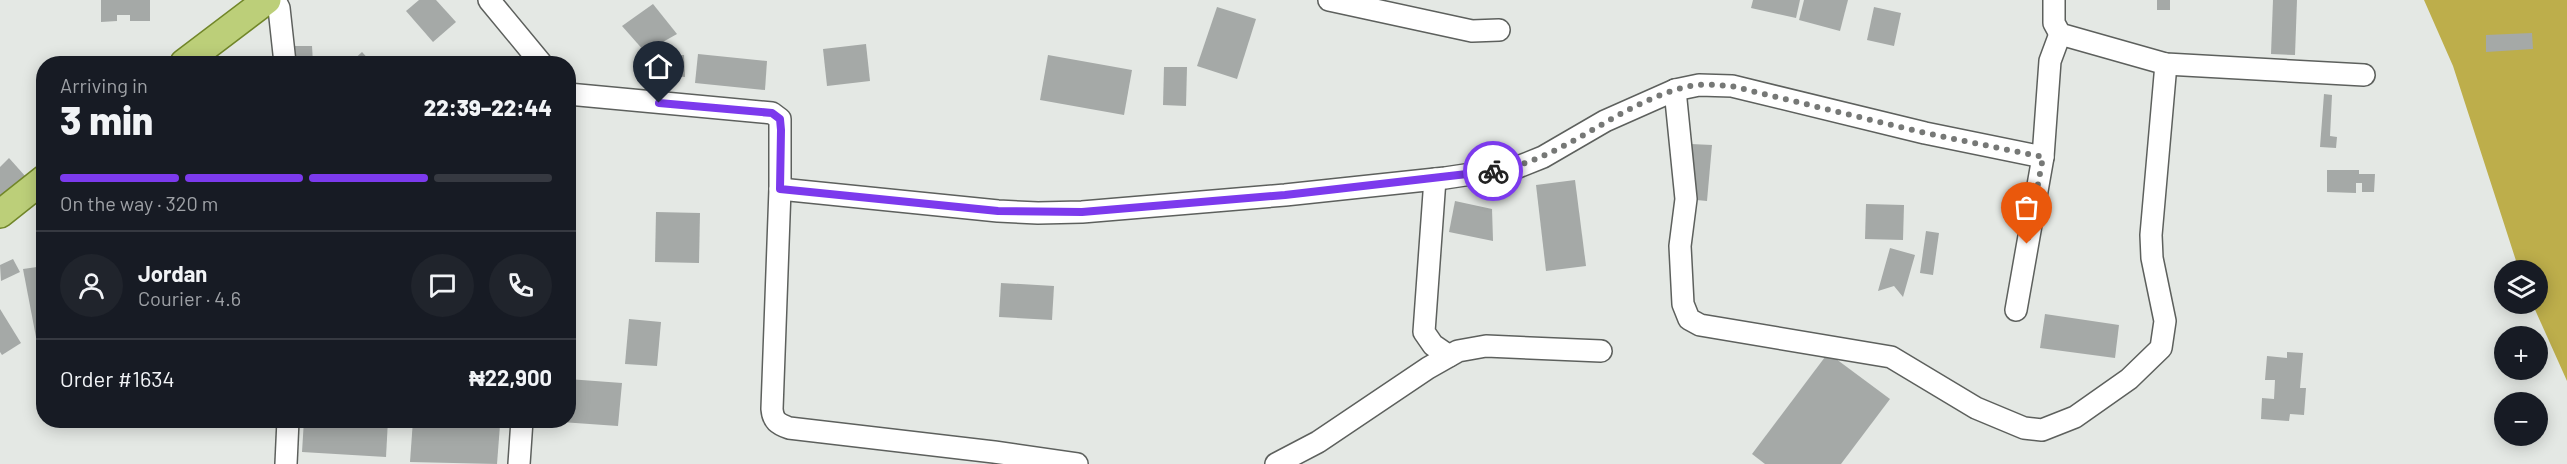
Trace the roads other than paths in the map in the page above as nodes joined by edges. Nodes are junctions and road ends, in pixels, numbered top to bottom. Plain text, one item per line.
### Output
1 (267, 0) edge
2 (275, 0) edge
3 (489, 0) edge
4 (1333, 0) edge
5 (2054, 0) edge
6 (1499, 30) dead end
7 (2060, 34) junction
8 (193, 56) edge
9 (284, 56) edge
10 (536, 56) edge
11 (2166, 64) junction
12 (2364, 75) dead end
13 (1675, 90) junction
14 (576, 95) edge
15 (2043, 157) junction
16 (1435, 179) junction
17 (36, 185) edge
18 (780, 189) junction
19 (0, 214) edge
20 (2016, 310) dead end
21 (1600, 351) dead end
22 (1449, 356) junction
23 (288, 428) edge
24 (521, 428) edge
25 (993, 458) edge
26 (286, 464) edge
27 (519, 464) edge
28 (1077, 464) edge
29 (1276, 464) edge

1 - 8 main road
2 - 9 street
3 - 10 street
4 - 6 street
5 - 7 street
7 - 11 street
7 - 15 street
11 - 12 street
11 - 13 street
13 - 15 street
13 - 16 street
14 - 18 street
15 - 20 street
16 - 18 street
16 - 22 street
17 - 19 main road
18 - 25 street
21 - 22 street
22 - 29 street
23 - 26 street
24 - 27 street
25 - 28 street

